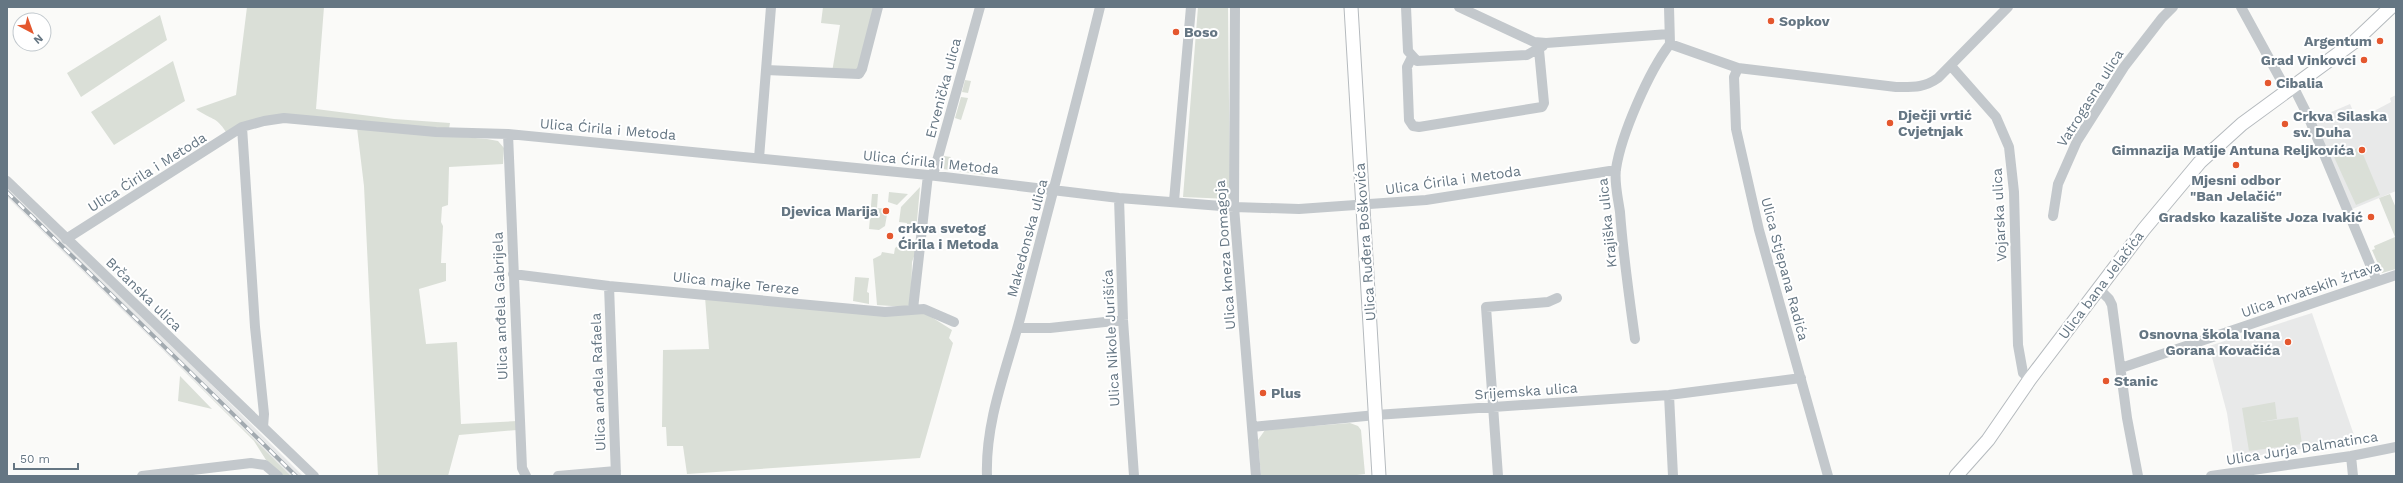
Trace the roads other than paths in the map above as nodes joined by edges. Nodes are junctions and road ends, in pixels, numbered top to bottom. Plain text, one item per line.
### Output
1 (771, 7) edge
2 (878, 7) edge
3 (980, 7) edge
4 (1100, 7) edge
5 (1191, 7) edge
6 (1235, 7) edge
7 (1351, 7) edge
8 (1406, 7) edge
9 (1459, 7) edge
10 (1669, 7) edge
11 (2008, 7) edge
12 (2173, 7) edge
13 (2241, 7) edge
14 (2391, 7) edge
15 (1670, 39) junction
16 (1542, 46) junction
17 (1412, 58) junction
18 (1951, 66) junction
19 (1738, 68) junction
20 (766, 70) junction
21 (2290, 88) junction
22 (242, 127) junction
23 (508, 134) junction
24 (759, 158) junction
25 (1616, 170) junction
26 (931, 175) junction
27 (7, 181) edge
28 (1054, 190) junction
29 (1119, 198) junction
30 (1174, 201) junction
31 (1362, 206) junction
32 (1234, 207) junction
33 (2053, 216) dead end
34 (66, 239) junction
35 (513, 274) junction
36 (2396, 275) edge
37 (2377, 281) junction
38 (609, 286) junction
39 (2099, 289) junction
40 (1557, 298) dead end
41 (913, 309) junction
42 (1123, 320) junction
43 (954, 322) dead end
44 (1018, 328) junction
45 (1635, 339) dead end
46 (2121, 368) junction
47 (1801, 378) junction
48 (2030, 379) junction
49 (1669, 395) junction
50 (1492, 408) junction
51 (1376, 415) junction
52 (263, 427) junction
53 (1252, 427) junction
54 (2396, 447) edge
55 (2351, 456) junction
56 (616, 473) edge
57 (142, 476) edge
58 (278, 476) edge
59 (314, 476) edge
60 (526, 476) edge
61 (558, 476) edge
62 (987, 476) edge
63 (1134, 476) edge
64 (1256, 476) edge
65 (1379, 476) edge
66 (1498, 476) edge
67 (1673, 476) edge
68 (1828, 476) edge
69 (1956, 476) edge
70 (2138, 476) edge
71 (2211, 476) edge
72 (2353, 476) edge

1 - 20 street
2 - 20 street
3 - 26 street, Ervenička ulica
4 - 28 street, Makedonska ulica
5 - 30 street
6 - 32 street, Ulica kneza Domagoja
7 - 31 main road, Ulica Ruđera Boškovića
8 - 17 street
9 - 16 street
10 - 15 street
11 - 18 street
12 - 33 street, Vatrogasna ulica
13 - 21 street
14 - 21 main road, Ulica bana Jelačića
15 - 16 street
15 - 19 street
15 - 25 street, Krajiška ulica
16 - 17 street
16 - 17 street
18 - 19 street
18 - 48 street, Vojarska ulica
19 - 47 street, Ulica Stjepana Radića
20 - 24 street
21 - 37 street
21 - 39 main road, Ulica bana Jelačića
22 - 23 street, Ulica Ćirila i Metoda
22 - 34 street, Ulica Ćirila i Metoda
22 - 52 street
23 - 24 street, Ulica Ćirila i Metoda
23 - 35 street, Ulica anđela Gabrijela
24 - 26 street, Ulica Ćirila i Metoda
25 - 31 street, Ulica Ćirila i Metoda
25 - 45 street, Krajiška ulica
26 - 28 street, Ulica Ćirila i Metoda
26 - 41 street, Ervenička ulica
27 - 34 street, Brčanska ulica
28 - 29 street, Ulica Ćirila i Metoda
28 - 44 street, Makedonska ulica
29 - 30 street, Ulica Ćirila i Metoda
29 - 42 street, Ulica Nikole Jurišića
30 - 32 street, Ulica Ćirila i Metoda
31 - 32 street, Ulica Ćirila i Metoda
31 - 51 main road, Ulica Ruđera Boškovića
32 - 53 street, Ulica kneza Domagoja
34 - 52 street, Brčanska ulica
35 - 38 street, Ulica majke Tereze
35 - 60 street, Ulica anđela Gabrijela
36 - 37 street, Ulica hrvatskih žrtava
37 - 46 street, Ulica hrvatskih žrtava
38 - 41 street, Ulica majke Tereze
38 - 56 street, Ulica anđela Rafaela
39 - 46 street
39 - 48 main road, Ulica bana Jelačića
40 - 50 street
41 - 43 street, Ulica majke Tereze
42 - 44 street
42 - 63 street, Ulica Nikole Jurišića
44 - 62 street, Makedonska ulica
46 - 70 street
47 - 49 street, Srijemska ulica
47 - 68 street, Ulica Stjepana Radića
48 - 69 main road, Ulica bana Jelačića
49 - 50 street, Srijemska ulica
49 - 67 street
50 - 51 street, Srijemska ulica
50 - 66 street
51 - 53 street, Srijemska ulica
51 - 65 main road, Ulica Ruđera Boškovića
52 - 59 street, Brčanska ulica
53 - 64 street, Ulica kneza Domagoja
54 - 55 street, Ulica Jurja Dalmatinca
55 - 71 street, Ulica Jurja Dalmatinca
55 - 72 street
56 - 61 street
57 - 58 street

